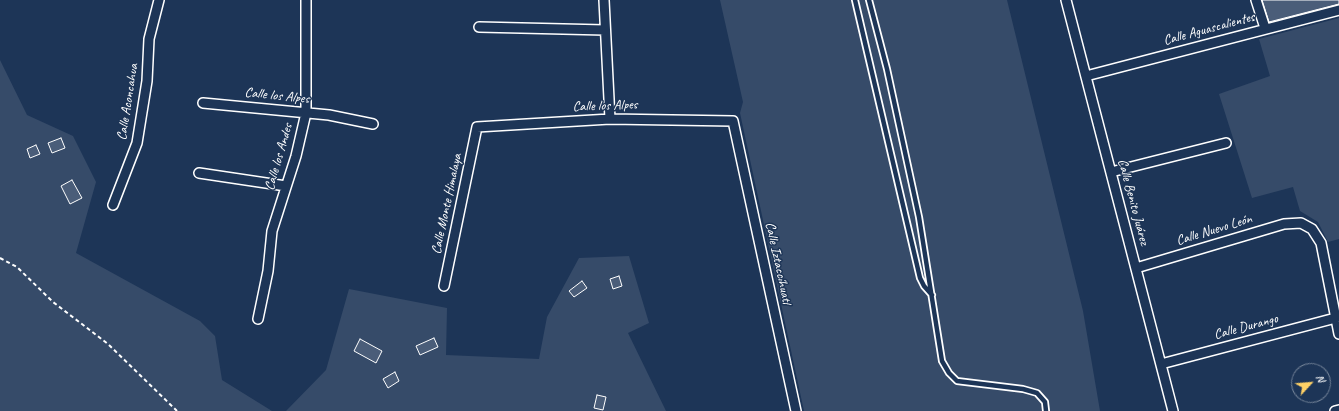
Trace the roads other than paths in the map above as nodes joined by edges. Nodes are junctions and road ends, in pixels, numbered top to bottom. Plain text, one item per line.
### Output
1 (158, 0) edge
2 (306, 0) edge
3 (604, 0) edge
4 (855, 0) edge
5 (869, 0) edge
6 (1066, 0) edge
7 (1256, 0) edge
8 (1339, 10) edge
9 (479, 27) dead end
10 (1265, 28) junction
11 (605, 30) junction
12 (1086, 76) junction
13 (203, 103) dead end
14 (306, 113) junction
15 (610, 118) junction
16 (733, 122) joint
17 (373, 124) dead end
18 (477, 127) joint
19 (1226, 142) dead end
20 (1111, 172) junction
21 (199, 173) dead end
22 (286, 186) junction
23 (113, 205) dead end
24 (1136, 268) junction
25 (444, 286) dead end
26 (932, 296) junction
27 (1337, 317) edge
28 (258, 319) dead end
29 (1339, 334) edge
30 (1160, 364) junction
31 (1339, 410) edge
32 (796, 411) edge
33 (1046, 411) edge
34 (1173, 411) edge
35 (1335, 411) edge

1 - 23 street, Calle Aconcahua
2 - 14 street, Calle los Andes
3 - 11 street
4 - 26 lane
5 - 26 lane
6 - 12 street, Calle Benito Juárez
7 - 10 street
8 - 10 street, Calle Aguascalientes
9 - 11 street
10 - 12 street, Calle Aguascalientes
11 - 15 street
12 - 20 street, Calle Benito Juárez
13 - 14 street, Calle los Alpes
14 - 17 street, Calle los Alpes
14 - 22 street, Calle los Andes
15 - 16 street, Calle los Alpes
15 - 18 street, Calle los Alpes
16 - 32 street, Calle Iztaccíhuatl
18 - 25 street, Calle Monte Himalaya
19 - 20 street
20 - 24 street, Calle Benito Juárez
21 - 22 street
22 - 28 street, Calle los Andes
24 - 27 street, Calle Nuevo León
24 - 30 street, Calle Benito Juárez
26 - 33 lane
27 - 29 street
27 - 30 street, Calle Durango
30 - 34 street, Calle Benito Juárez
31 - 35 street

